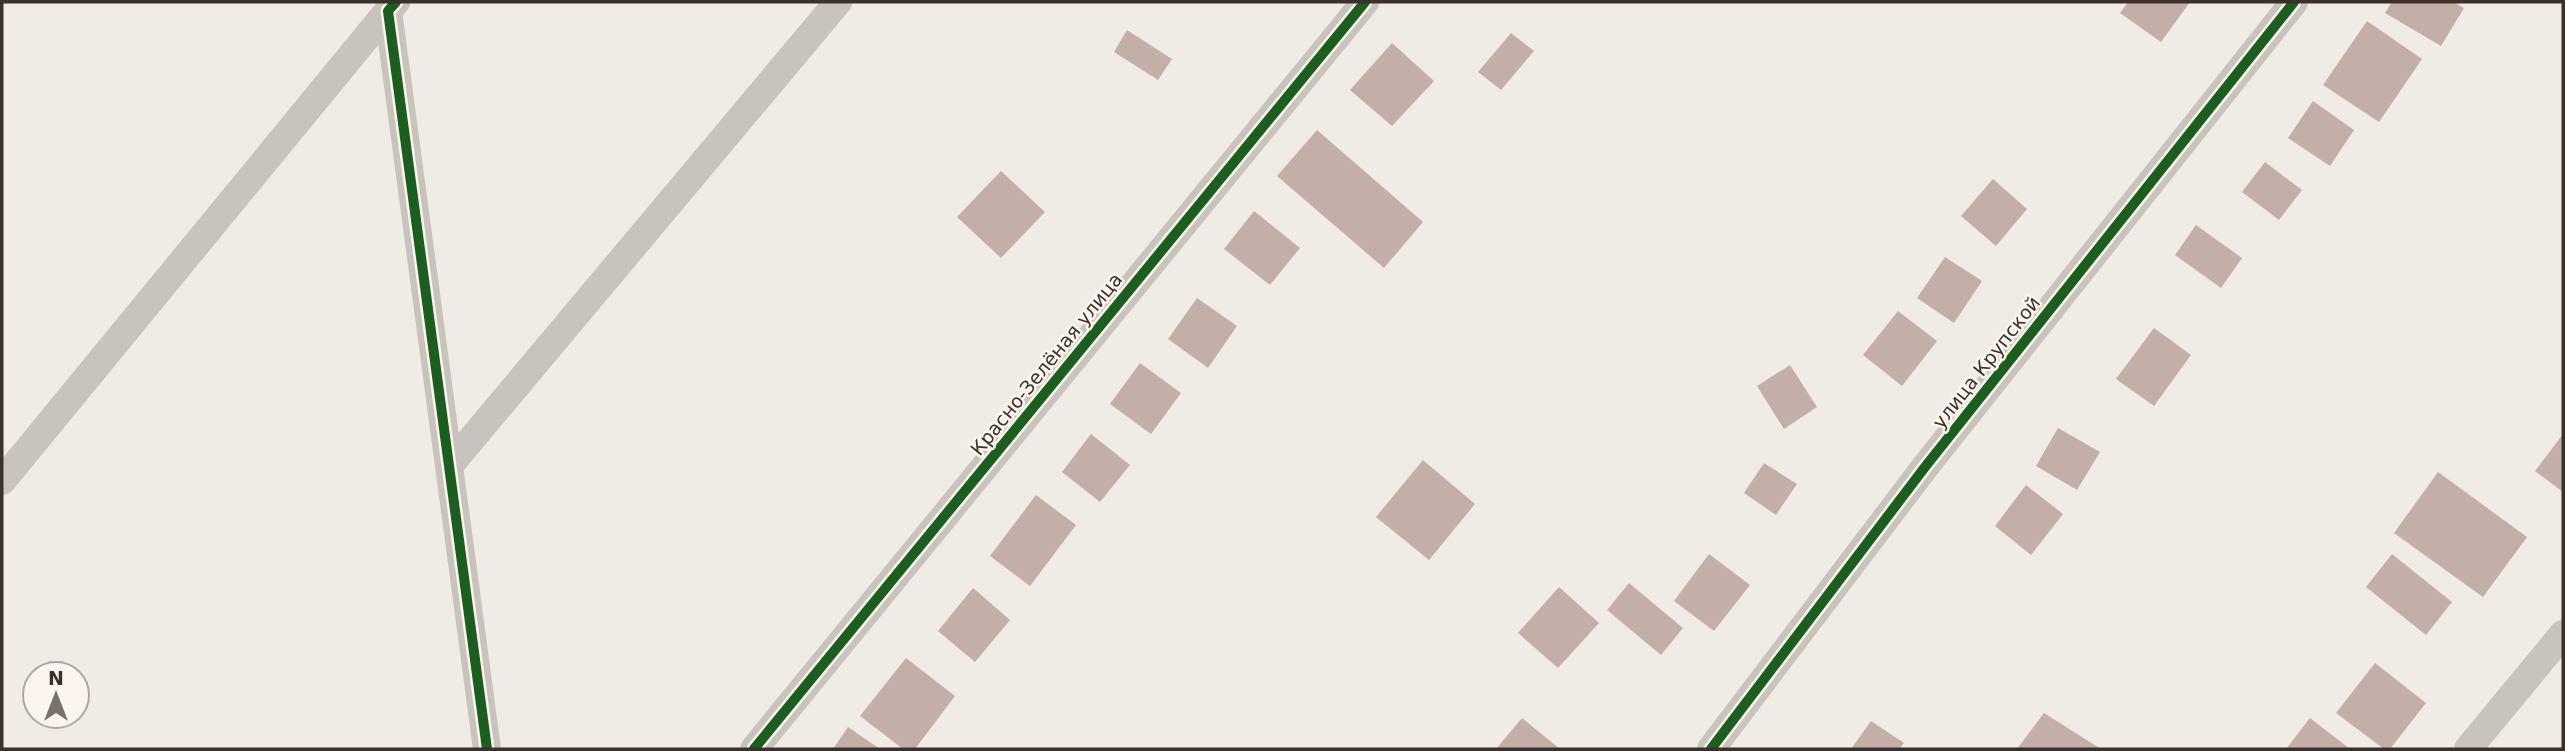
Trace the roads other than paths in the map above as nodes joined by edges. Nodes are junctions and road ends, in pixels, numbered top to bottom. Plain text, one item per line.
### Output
1 (838, 2) edge
2 (1364, 2) edge
3 (2294, 2) edge
4 (392, 7) edge
5 (449, 466) junction
6 (2, 481) edge
7 (2563, 634) edge
8 (487, 749) edge
9 (754, 749) edge
10 (1711, 749) edge
11 (2468, 749) edge

1 - 5 street
2 - 9 street, Красно-Зелёная улица
3 - 10 street, улица Крупской
4 - 5 street
4 - 6 street
5 - 8 street
7 - 11 street

